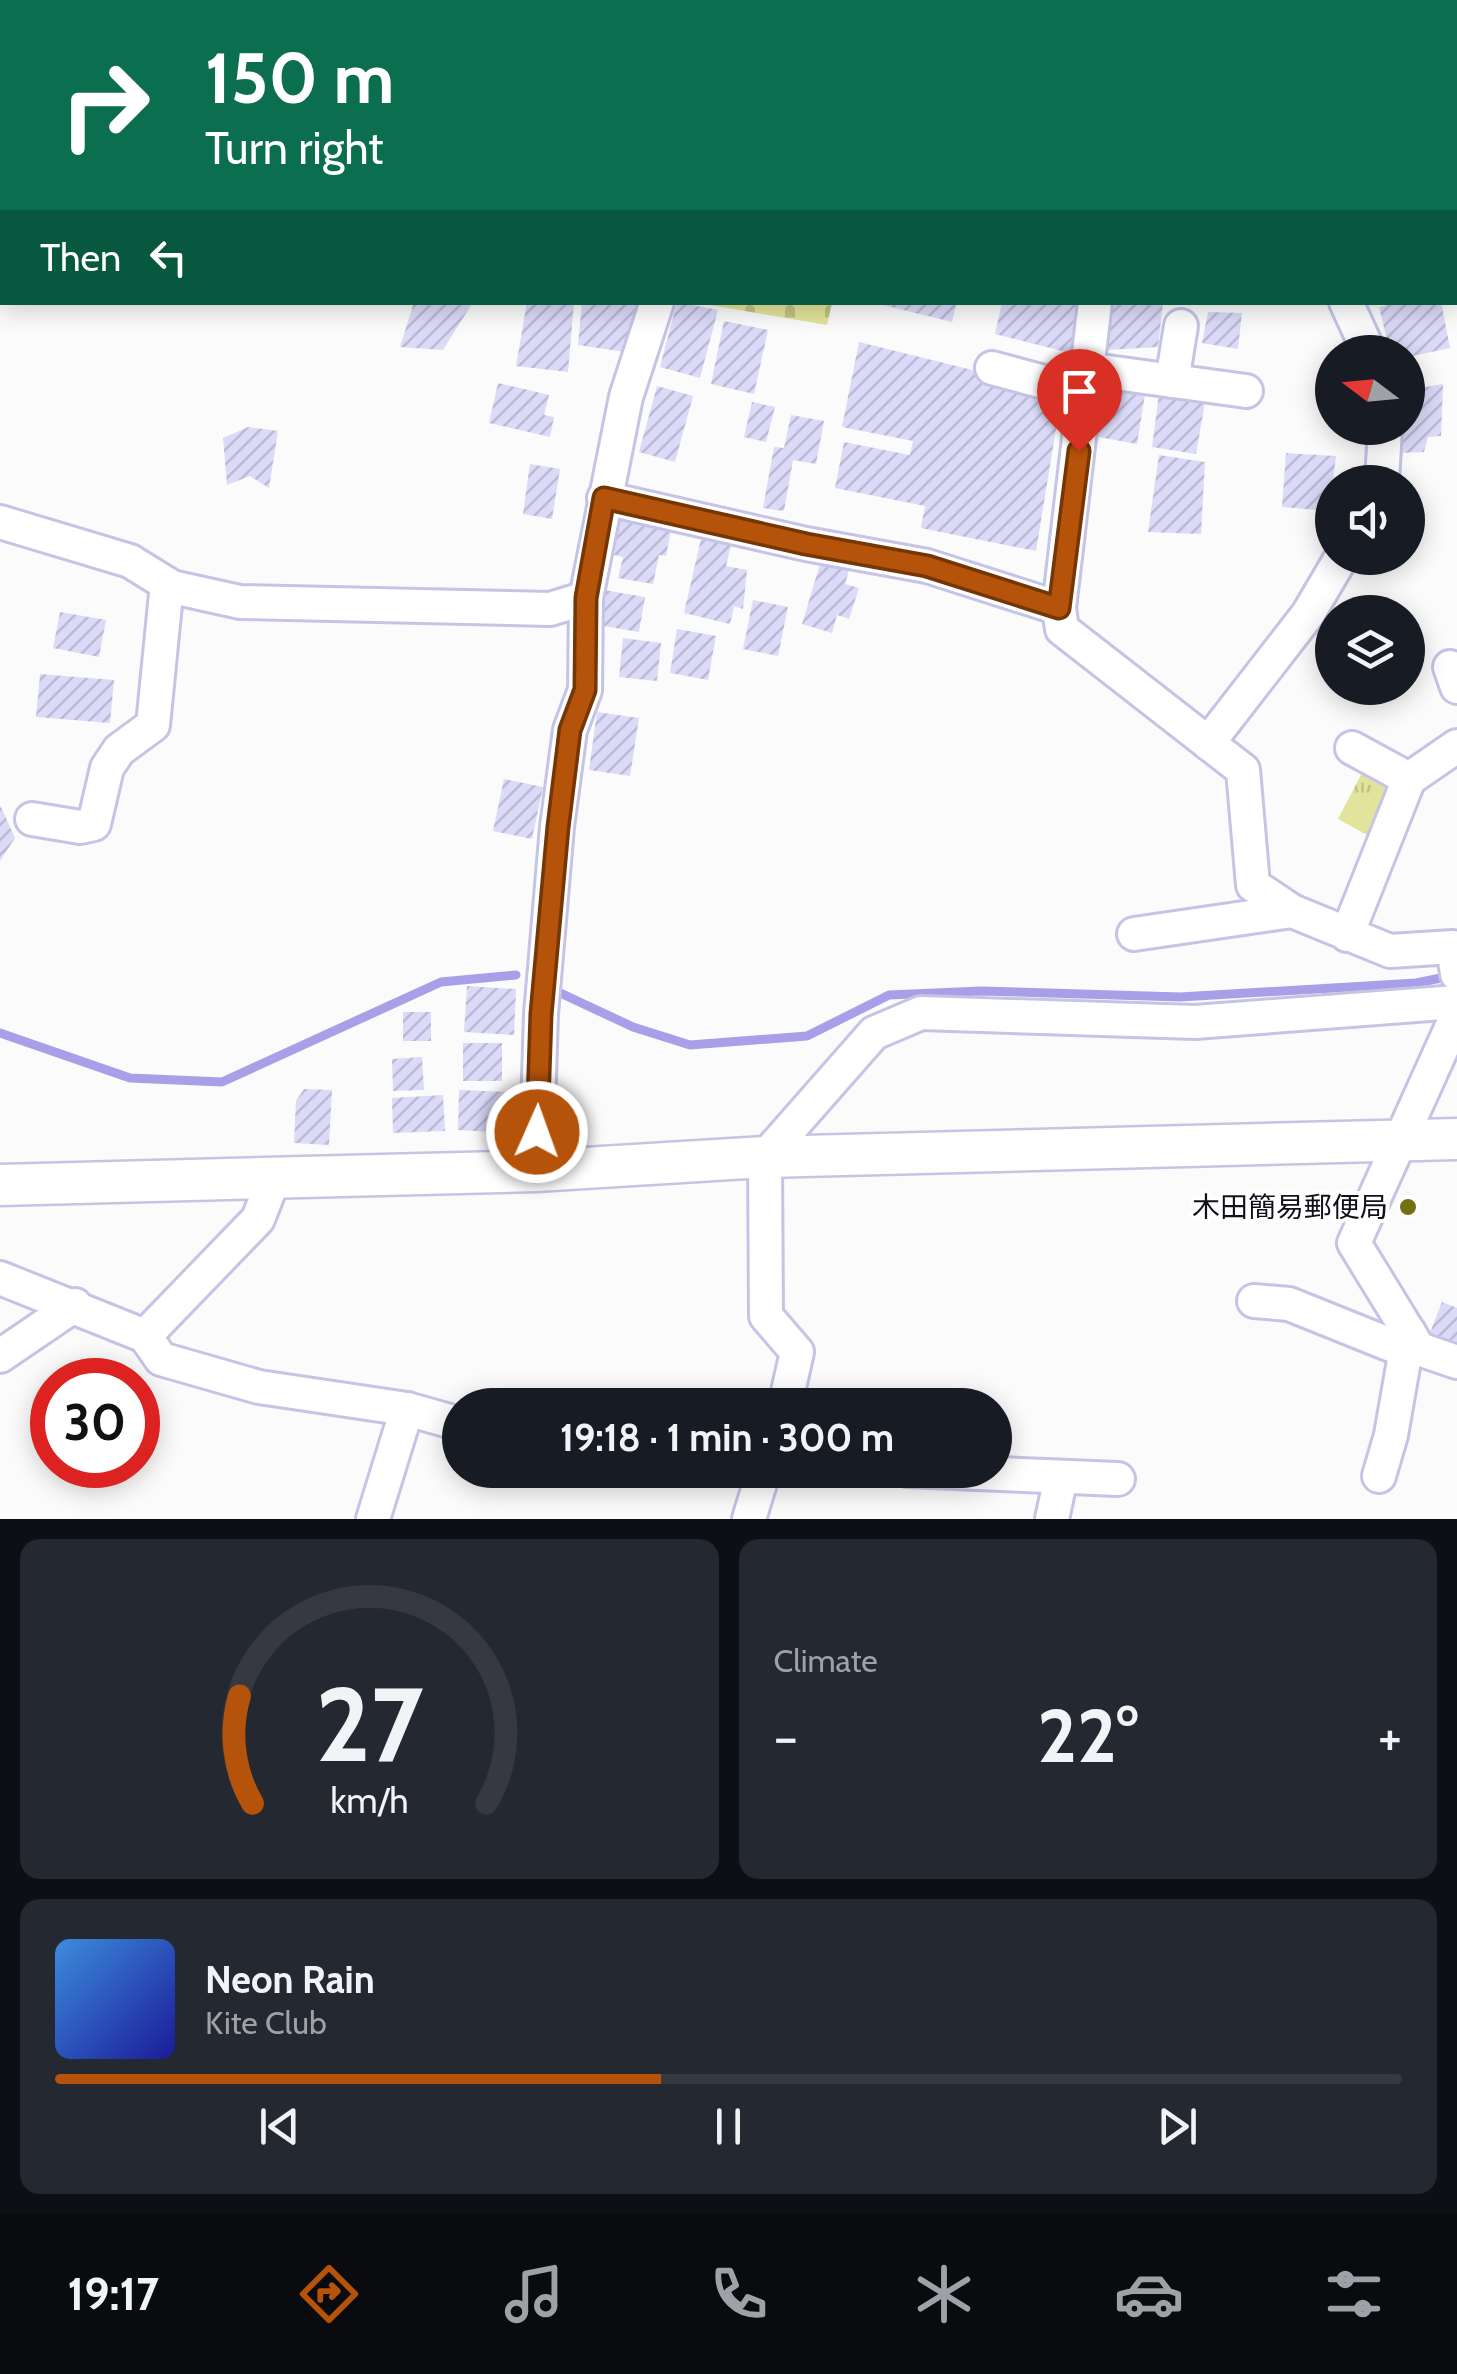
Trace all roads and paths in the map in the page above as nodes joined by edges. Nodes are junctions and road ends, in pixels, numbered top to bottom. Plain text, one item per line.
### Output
1 (656, 305) edge
2 (1095, 305) edge
3 (1347, 305) edge
4 (1181, 326) dead end
5 (1361, 335) edge
6 (992, 368) dead end
7 (1172, 380) junction
8 (1086, 381) junction
9 (1246, 391) dead end
10 (604, 498) junction
11 (0, 522) edge
12 (1331, 575) edge
13 (167, 584) junction
14 (586, 598) junction
15 (1059, 608) junction
16 (1208, 743) junction
17 (1457, 746) edge
18 (1352, 748) dead end
19 (1409, 780) junction
20 (32, 818) dead end
21 (1292, 912) junction
22 (1134, 934) dead end
23 (1347, 934) junction
24 (1455, 959) edge
25 (1457, 1002) edge
26 (1457, 1015) edge
27 (1457, 1140) edge
28 (1396, 1142) junction
29 (766, 1157) junction
30 (536, 1171) junction
31 (274, 1178) junction
32 (0, 1185) edge
33 (0, 1278) edge
34 (1254, 1301) dead end
35 (75, 1305) junction
36 (146, 1336) junction
37 (1408, 1342) junction
38 (0, 1356) edge
39 (1457, 1362) edge
40 (789, 1388) edge
41 (407, 1409) junction
42 (442, 1419) edge
43 (1012, 1475) edge
44 (1379, 1476) dead end
45 (1061, 1477) junction
46 (1118, 1479) dead end
47 (758, 1488) edge
48 (373, 1519) edge
49 (749, 1519) edge
50 (1052, 1519) edge

1 - 10 street
2 - 8 street
3 - 5 street
4 - 7 street
6 - 8 street
7 - 8 street
7 - 9 street
8 - 15 street
10 - 14 street
10 - 15 street
11 - 13 street
12 - 16 street
13 - 14 street
13 - 20 street
14 - 30 street
15 - 16 street
16 - 21 street
17 - 19 street
18 - 19 street
19 - 23 street
21 - 22 street
21 - 23 street
23 - 24 street
25 - 29 street
26 - 28 street
27 - 28 street
28 - 29 street
28 - 37 street
29 - 30 street
29 - 40 street
30 - 31 street
31 - 32 street
31 - 36 street
33 - 35 street
34 - 37 street
35 - 36 street
35 - 38 street
36 - 41 street
37 - 39 street
37 - 44 street
41 - 42 street
41 - 48 street
43 - 45 street
45 - 46 street
45 - 50 street
47 - 49 street

